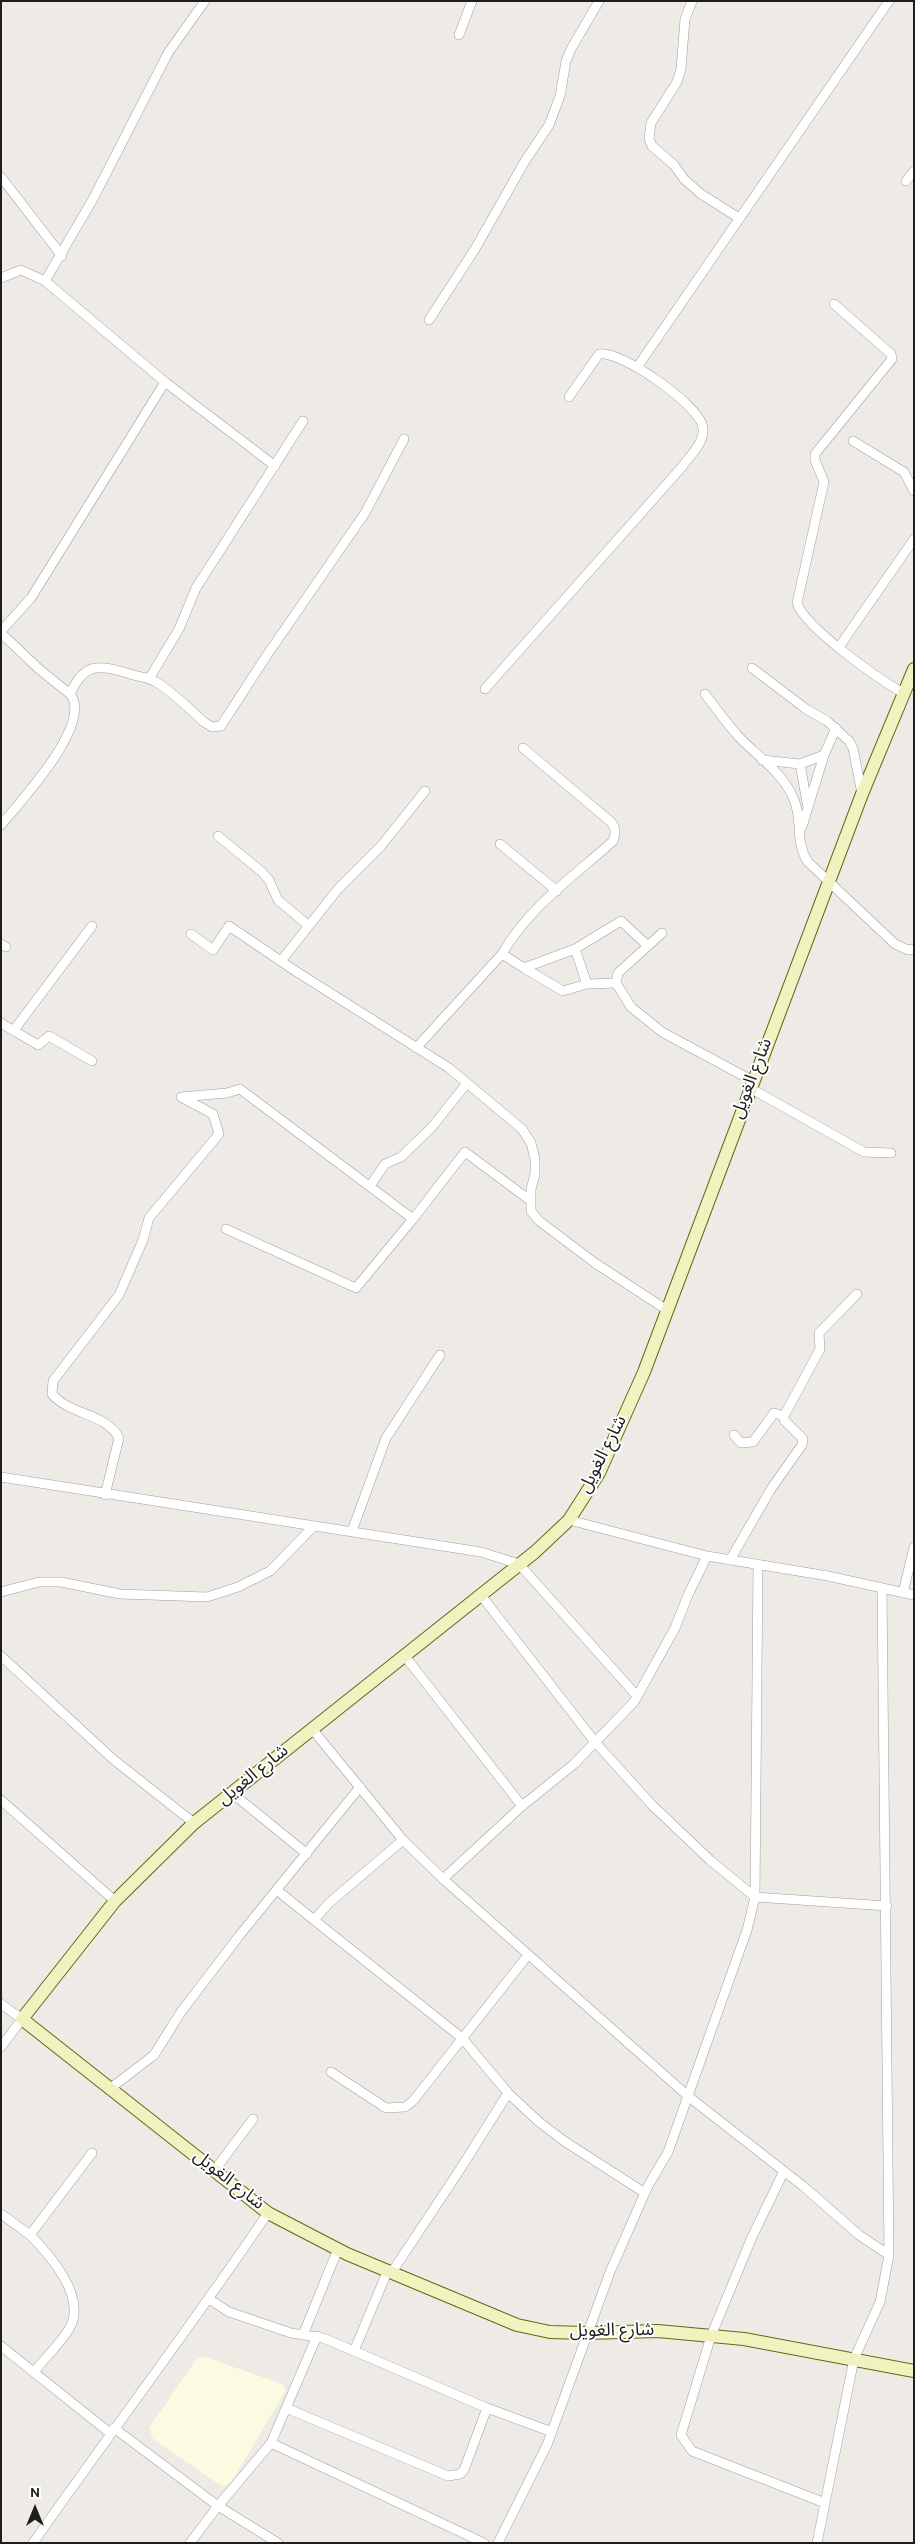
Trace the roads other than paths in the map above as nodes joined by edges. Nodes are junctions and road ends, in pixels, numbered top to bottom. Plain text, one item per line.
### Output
1 (205, 1) edge
2 (472, 1) edge
3 (599, 1) edge
4 (692, 1) edge
5 (889, 1) edge
6 (459, 36) dead end
7 (914, 171) edge
8 (1, 177) edge
9 (906, 181) dead end
10 (739, 218) junction
11 (62, 256) junction
12 (1, 278) edge
13 (45, 281) junction
14 (834, 304) dead end
15 (429, 320) dead end
16 (638, 366) junction
17 (165, 382) junction
18 (569, 397) dead end
19 (303, 421) dead end
20 (404, 439) dead end
21 (853, 442) dead end
22 (275, 466) junction
23 (914, 492) edge
24 (914, 539) edge
25 (1, 632) edge
26 (839, 647) junction
27 (752, 668) dead end
28 (914, 669) edge
29 (149, 679) junction
30 (485, 689) dead end
31 (903, 693) junction
32 (70, 694) junction
33 (705, 694) dead end
34 (836, 728) junction
35 (523, 748) dead end
36 (824, 755) junction
37 (762, 760) junction
38 (800, 764) junction
39 (425, 791) dead end
40 (862, 794) junction
41 (808, 810) junction
42 (1, 825) edge
43 (799, 835) junction
44 (218, 836) dead end
45 (500, 844) dead end
46 (829, 881) junction
47 (557, 891) junction
48 (92, 926) dead end
49 (308, 926) junction
50 (662, 933) dead end
51 (191, 934) dead end
52 (647, 945) junction
53 (576, 949) junction
54 (914, 949) edge
55 (502, 954) junction
56 (281, 961) junction
57 (524, 968) junction
58 (616, 983) junction
59 (588, 984) junction
60 (1, 1023) edge
61 (14, 1030) junction
62 (416, 1048) junction
63 (92, 1060) dead end
64 (467, 1083) junction
65 (751, 1085) junction
66 (891, 1153) dead end
67 (370, 1186) junction
68 (531, 1201) junction
69 (413, 1219) junction
70 (226, 1229) dead end
71 (857, 1294) dead end
72 (667, 1310) junction
73 (440, 1355) dead end
74 (784, 1416) junction
75 (734, 1435) dead end
76 (1, 1477) edge
77 (105, 1495) junction
78 (569, 1520) junction
79 (314, 1526) junction
80 (352, 1531) junction
81 (914, 1547) edge
82 (707, 1556) junction
83 (730, 1560) junction
84 (519, 1564) junction
85 (758, 1564) junction
86 (882, 1588) junction
87 (1, 1592) edge
88 (903, 1593) junction
89 (480, 1594) junction
90 (914, 1595) edge
91 (1, 1656) edge
92 (404, 1656) junction
93 (637, 1696) junction
94 (312, 1729) junction
95 (595, 1742) junction
96 (360, 1787) junction
97 (232, 1793) junction
98 (1, 1800) edge
99 (522, 1806) junction
100 (194, 1823) junction
101 (403, 1840) junction
102 (307, 1854) junction
103 (443, 1879) junction
104 (278, 1891) junction
105 (755, 1897) junction
106 (115, 1901) junction
107 (887, 1906) junction
108 (314, 1920) junction
109 (528, 1955) junction
110 (1, 2004) edge
111 (22, 2018) junction
112 (462, 2038) junction
113 (1, 2046) edge
114 (332, 2072) dead end
115 (111, 2088) junction
116 (508, 2092) junction
117 (689, 2097) junction
118 (253, 2118) dead end
119 (92, 2153) dead end
120 (784, 2170) junction
121 (214, 2171) junction
122 (645, 2193) junction
123 (268, 2213) junction
124 (1, 2214) edge
125 (30, 2235) junction
126 (338, 2249) junction
127 (889, 2255) junction
128 (390, 2271) junction
129 (209, 2299) junction
130 (586, 2333) junction
131 (303, 2335) junction
132 (317, 2336) junction
133 (711, 2336) junction
134 (1, 2346) edge
135 (354, 2351) junction
136 (854, 2359) junction
137 (914, 2371) edge
138 (34, 2372) junction
139 (286, 2408) junction
140 (487, 2408) junction
141 (112, 2430) junction
142 (552, 2432) junction
143 (271, 2442) junction
144 (825, 2503) junction
145 (218, 2506) junction
146 (33, 2543) edge
147 (190, 2543) edge
148 (278, 2543) edge
149 (484, 2543) edge
150 (498, 2543) edge
151 (817, 2543) edge

1 - 11 street
2 - 6 street
3 - 15 street
4 - 10 street
5 - 10 street
7 - 9 street
8 - 11 street
10 - 16 street
11 - 13 street
12 - 13 street
13 - 17 street
14 - 26 street
16 - 18 street
16 - 30 street
17 - 22 street
17 - 25 street
19 - 22 street
20 - 29 street
21 - 23 street
22 - 29 street
24 - 26 street
25 - 32 street
26 - 31 street
27 - 34 street
28 - 31 street, شارع الغويل
29 - 32 street
31 - 40 street, شارع الغويل
32 - 42 street
33 - 37 street
34 - 36 street
34 - 40 street
35 - 47 street
36 - 38 street
36 - 41 street
37 - 38 street
37 - 43 street
38 - 41 street
39 - 49 street
40 - 46 street, شارع الغويل
41 - 43 street
43 - 46 street
44 - 49 street
45 - 47 street
46 - 54 street
46 - 65 street, شارع الغويل
47 - 55 street
48 - 61 street
49 - 56 street
50 - 52 street
51 - 56 street
52 - 53 street
52 - 58 street
53 - 57 street
53 - 59 street
55 - 57 street
55 - 62 street
56 - 62 street
57 - 59 street
58 - 59 street
58 - 65 street
60 - 61 street
61 - 63 street
62 - 64 street
64 - 67 street
64 - 68 street
65 - 66 street
65 - 72 street, شارع الغويل
67 - 69 street
67 - 77 street
68 - 69 street
68 - 72 street
69 - 70 street
71 - 74 street
72 - 78 street, شارع الغويل
73 - 80 street
74 - 75 street
74 - 83 street
76 - 77 street
77 - 79 street
78 - 82 street
78 - 84 street, شارع الغويل
79 - 80 street
79 - 87 street
80 - 84 street
81 - 88 street
82 - 83 street
82 - 93 street
83 - 85 street
84 - 89 street, شارع الغويل
84 - 93 street
85 - 86 street
85 - 105 street
86 - 88 street
86 - 107 street
88 - 90 street
89 - 92 street, شارع الغويل
89 - 95 street
91 - 100 street
92 - 94 street, شارع الغويل
92 - 99 street
93 - 95 street
94 - 96 street
94 - 97 street, شارع الغويل
95 - 99 street
95 - 105 street
96 - 101 street
96 - 102 street
97 - 100 street, شارع الغويل
97 - 102 street
98 - 106 street
99 - 103 street
100 - 106 street, شارع الغويل
101 - 103 street
101 - 108 street
102 - 104 street
103 - 109 street
104 - 108 street
104 - 115 street
105 - 107 street
105 - 117 street
106 - 111 street, شارع الغويل
107 - 127 street
108 - 112 street
109 - 112 street
109 - 117 street
110 - 111 street
111 - 113 street
111 - 115 street, شارع الغويل
112 - 114 street
112 - 116 street
115 - 121 street, شارع الغويل
116 - 122 street
116 - 128 street
117 - 120 street
117 - 122 street
118 - 121 street
119 - 125 street
120 - 127 street
120 - 133 street
121 - 123 street, شارع الغويل
122 - 130 street
123 - 126 street, شارع الغويل
123 - 129 street
124 - 125 street
125 - 138 street
126 - 128 street, شارع الغويل
126 - 131 street
127 - 136 street
128 - 130 street, شارع الغويل
128 - 135 street
129 - 131 street
129 - 141 street
130 - 133 street, شارع الغويل
130 - 142 street
131 - 132 street
132 - 135 street
132 - 139 street
133 - 136 street, شارع الغويل
133 - 144 street
134 - 138 street
135 - 140 street
136 - 137 street, شارع الغويل
136 - 144 street
138 - 141 street
139 - 140 street
139 - 143 street
140 - 142 street
141 - 145 street
141 - 146 street
142 - 150 street
143 - 145 street
143 - 149 street
144 - 151 street
145 - 147 street
145 - 148 street

